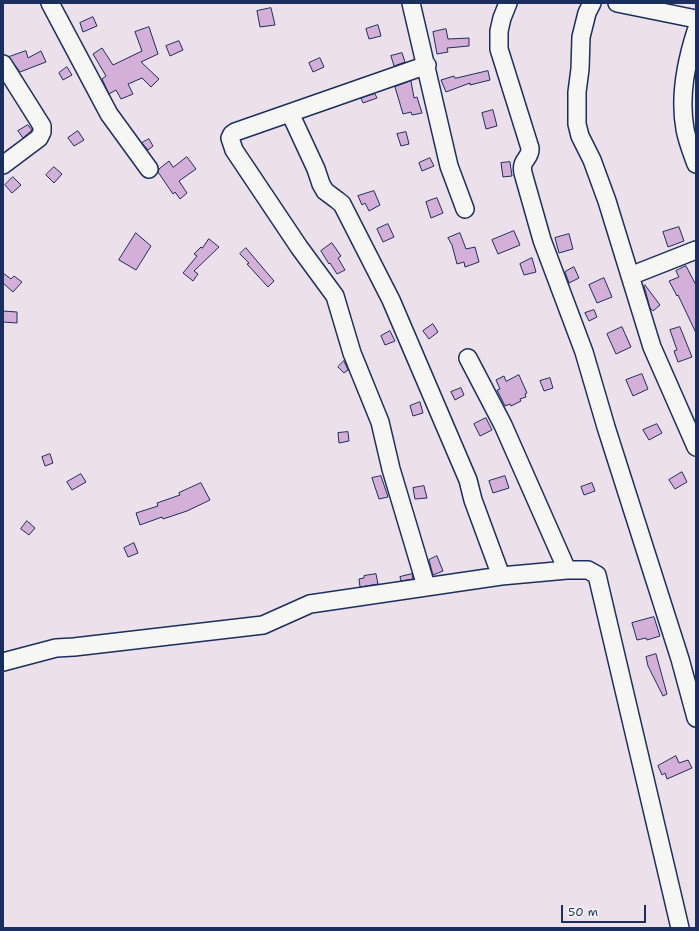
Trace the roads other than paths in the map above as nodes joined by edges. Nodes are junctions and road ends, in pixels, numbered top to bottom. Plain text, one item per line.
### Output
1 (50, 3) edge
2 (411, 3) edge
3 (508, 3) edge
4 (592, 3) edge
5 (618, 3) edge
6 (696, 19) edge
7 (696, 31) edge
8 (692, 54) edge
9 (3, 64) edge
10 (427, 65) junction
11 (290, 113) junction
12 (696, 164) edge
13 (3, 165) edge
14 (149, 169) dead end
15 (465, 209) dead end
16 (696, 250) edge
17 (630, 276) junction
18 (468, 358) dead end
19 (696, 447) edge
20 (567, 570) junction
21 (500, 576) junction
22 (426, 586) junction
23 (3, 662) edge
24 (696, 718) edge
25 (680, 928) edge

1 - 14 street
2 - 10 street
3 - 24 street
4 - 17 street
5 - 6 street
7 - 8 street
8 - 12 street
9 - 13 street
10 - 11 street
10 - 15 street
11 - 21 street
11 - 22 street
16 - 17 street
17 - 19 street
18 - 20 street
20 - 21 street
20 - 25 street
21 - 22 street
22 - 23 street

